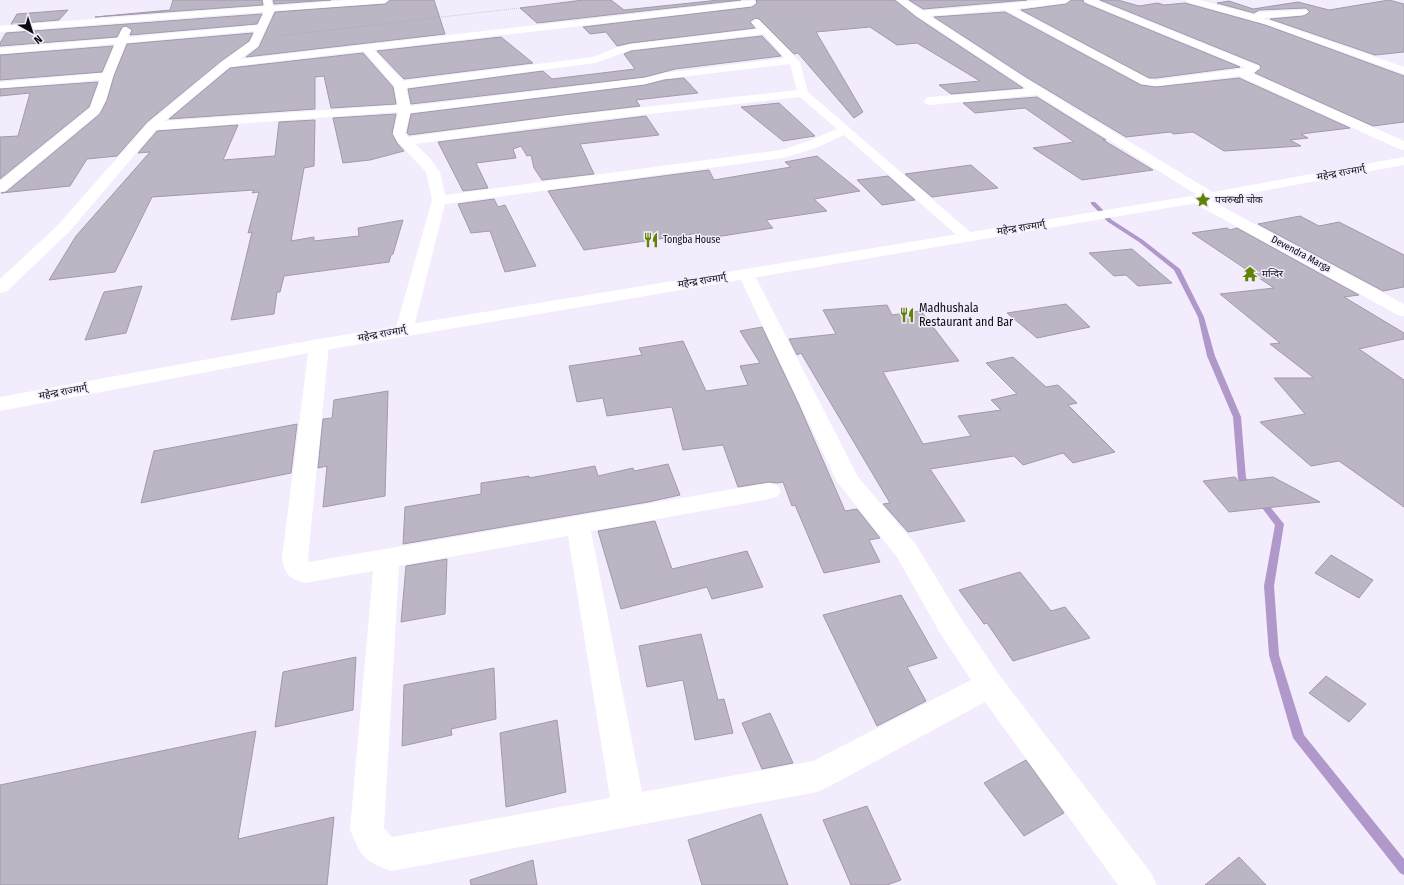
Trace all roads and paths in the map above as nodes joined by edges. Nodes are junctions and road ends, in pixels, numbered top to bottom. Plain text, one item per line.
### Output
1 (385, 0) edge
2 (900, 0) edge
3 (1066, 0) edge
4 (1088, 0) edge
5 (1190, 0) edge
6 (743, 3) edge
7 (268, 4) edge
8 (669, 4) dead end
9 (528, 7) dead end
10 (1006, 7) junction
11 (678, 12) junction
12 (1303, 12) dead end
13 (920, 14) junction
14 (1246, 16) junction
15 (130, 19) junction
16 (0, 29) edge
17 (766, 31) junction
18 (260, 33) junction
19 (121, 41) junction
20 (367, 48) junction
21 (0, 51) edge
22 (116, 53) junction
23 (101, 54) dead end
24 (792, 60) junction
25 (226, 64) junction
26 (1404, 71) edge
27 (1240, 72) junction
28 (107, 76) junction
29 (400, 85) junction
30 (0, 86) edge
31 (1039, 91) junction
32 (803, 93) junction
33 (930, 102) dead end
34 (404, 109) junction
35 (152, 126) junction
36 (845, 130) junction
37 (406, 141) junction
38 (1404, 146) edge
39 (1404, 161) edge
40 (0, 188) edge
41 (1203, 197) junction
42 (439, 200) junction
43 (968, 237) junction
44 (746, 274) junction
45 (0, 288) edge
46 (1396, 300) edge
47 (1404, 311) edge
48 (404, 331) junction
49 (319, 345) junction
50 (0, 404) edge
51 (769, 491) dead end
52 (578, 525) junction
53 (387, 558) junction
54 (990, 685) junction
55 (629, 810) junction
56 (1139, 885) edge

1 - 7 main road
2 - 13 main road, Devendra Marga
3 - 10 main road
4 - 27 main road
5 - 14 main road
6 - 11 main road
6 - 17 main road
7 - 15 main road
7 - 18 main road
8 - 11 main road
9 - 18 path
10 - 13 main road
10 - 27 main road
11 - 20 main road
12 - 14 main road
13 - 31 main road, Devendra Marga
14 - 26 main road
15 - 16 main road
15 - 19 main road
17 - 24 main road
17 - 29 main road
18 - 19 main road
18 - 25 main road
19 - 21 main road
19 - 22 main road
20 - 25 main road
20 - 29 main road
22 - 23 main road
22 - 28 main road
24 - 32 main road
24 - 34 main road
25 - 35 main road
27 - 38 main road
28 - 30 main road
28 - 40 main road
29 - 34 main road
31 - 33 main road
31 - 41 main road, Devendra Marga
32 - 36 main road
32 - 37 main road
34 - 35 main road
34 - 37 main road
35 - 45 main road
36 - 42 main road
36 - 43 main road
37 - 42 main road
39 - 41 main road, महेन्द्र राज्मार्ग्
41 - 43 main road, महेन्द्र राज्मार्ग्
41 - 46 main road, Devendra Marga
42 - 48 main road
43 - 44 main road, महेन्द्र राज्मार्ग्
44 - 48 main road, महेन्द्र राज्मार्ग्
44 - 54 main road
46 - 47 main road, Devendra Marga
48 - 49 main road, महेन्द्र राज्मार्ग्
49 - 50 main road, महेन्द्र राज्मार्ग्
49 - 53 main road
51 - 52 main road
52 - 53 main road
52 - 55 main road
53 - 55 main road
54 - 55 main road
54 - 56 main road

